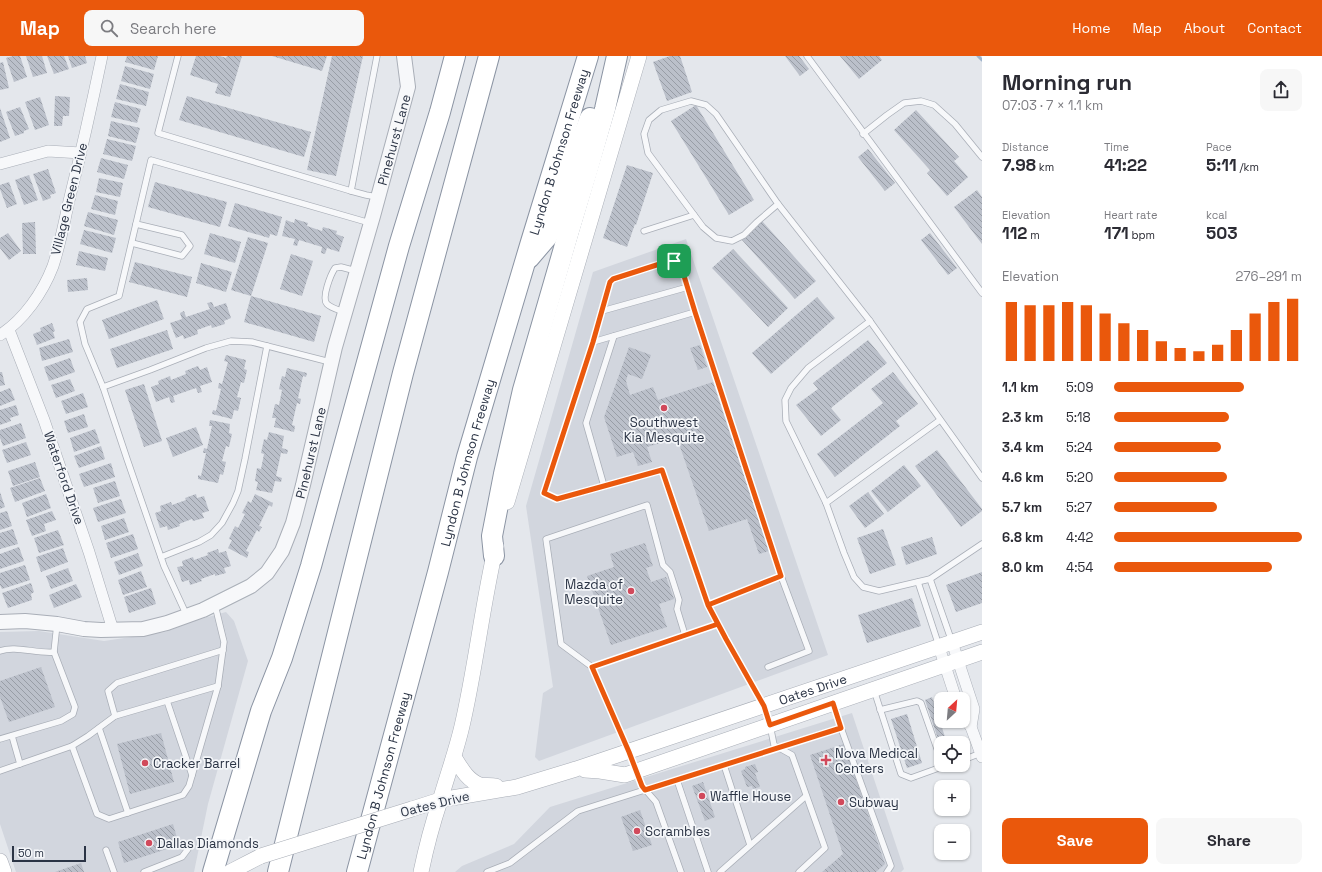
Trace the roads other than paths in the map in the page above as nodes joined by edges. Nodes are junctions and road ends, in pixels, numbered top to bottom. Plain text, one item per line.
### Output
1 (102, 56) edge
2 (178, 56) edge
3 (377, 56) edge
4 (404, 56) edge
5 (455, 56) edge
6 (489, 56) edge
7 (588, 56) edge
8 (611, 56) edge
9 (617, 56) edge
10 (639, 56) edge
11 (806, 56) edge
12 (864, 134) junction
13 (81, 153) junction
14 (982, 157) edge
15 (0, 164) edge
16 (351, 191) junction
17 (377, 197) junction
18 (778, 204) junction
19 (694, 215) junction
20 (136, 224) junction
21 (370, 224) junction
22 (644, 231) dead end
23 (132, 243) junction
24 (524, 264) junction
25 (356, 271) junction
26 (688, 286) junction
27 (982, 293) edge
28 (602, 311) junction
29 (345, 312) junction
30 (695, 312) junction
31 (870, 321) junction
32 (4, 332) edge
33 (614, 336) junction
34 (593, 342) junction
35 (267, 346) junction
36 (332, 363) junction
37 (104, 387) junction
38 (940, 420) junction
39 (982, 478) edge
40 (604, 486) junction
41 (826, 503) junction
42 (982, 544) edge
43 (494, 556) junction
44 (161, 557) junction
45 (781, 576) junction
46 (930, 579) junction
47 (918, 582) junction
48 (215, 605) junction
49 (708, 605) junction
50 (187, 616) junction
51 (0, 622) edge
52 (57, 624) junction
53 (718, 624) junction
54 (113, 630) junction
55 (982, 632) edge
56 (685, 635) junction
57 (946, 644) junction
58 (223, 650) junction
59 (0, 651) edge
60 (54, 652) junction
61 (982, 652) edge
62 (951, 662) junction
63 (768, 666) dead end
64 (592, 667) junction
65 (218, 686) junction
66 (873, 689) junction
67 (955, 692) edge
68 (167, 701) junction
69 (833, 703) junction
70 (764, 706) junction
71 (880, 710) junction
72 (115, 716) junction
73 (770, 725) junction
74 (971, 727) joint
75 (99, 728) junction
76 (841, 728) junction
77 (12, 736) junction
78 (0, 739) edge
79 (934, 740) edge
80 (72, 746) junction
81 (779, 748) junction
82 (629, 752) junction
83 (981, 755) edge
84 (454, 757) junction
85 (970, 758) edge
86 (20, 764) junction
87 (724, 765) junction
88 (576, 770) junction
89 (934, 770) edge
90 (0, 771) edge
91 (635, 771) junction
92 (192, 775) junction
93 (677, 780) junction
94 (516, 787) junction
95 (645, 790) junction
96 (806, 796) junction
97 (440, 800) junction
98 (128, 813) junction
99 (750, 846) junction
100 (188, 848) dead end
101 (106, 850) dead end
102 (0, 861) edge
103 (4, 872) edge
104 (114, 872) edge
105 (144, 872) edge
106 (213, 872) edge
107 (230, 872) edge
108 (278, 872) edge
109 (357, 872) edge
110 (421, 872) edge
111 (487, 872) edge
112 (681, 872) edge
113 (708, 872) edge
114 (720, 872) edge
115 (798, 872) edge
116 (887, 872) edge

1 - 13 street, Village Green Drive
2 - 16 lane
3 - 16 lane
4 - 17 street, Pinehurst Lane
5 - 106 highway
6 - 108 highway
7 - 24 highway, Lyndon B Johnson Freeway
8 - 24 highway
9 - 43 highway
10 - 43 main road
11 - 12 lane
12 - 14 lane
12 - 27 lane
13 - 15 street
13 - 32 street, Village Green Drive
16 - 17 lane
17 - 21 street, Pinehurst Lane
18 - 19 lane
18 - 19 lane
18 - 31 lane
19 - 22 lane
20 - 21 lane
20 - 23 lane
20 - 23 lane
21 - 25 street, Pinehurst Lane
23 - 37 lane
24 - 109 highway, Lyndon B Johnson Freeway
25 - 29 street, Pinehurst Lane
25 - 29 lane
26 - 28 lane
26 - 28 lane
26 - 30 lane
28 - 34 lane
29 - 36 street, Pinehurst Lane
30 - 33 lane
30 - 45 lane
31 - 38 lane
31 - 41 lane
32 - 54 street, Waterford Drive
33 - 34 lane
33 - 40 lane
34 - 40 lane
35 - 36 lane
35 - 37 lane
35 - 44 lane
36 - 48 street, Pinehurst Lane
37 - 44 lane
38 - 39 lane
38 - 41 lane
40 - 49 lane
41 - 47 lane
42 - 46 lane
43 - 84 main road
44 - 50 lane
45 - 49 lane
45 - 63 lane
46 - 47 lane
46 - 57 lane
47 - 57 lane
48 - 50 street, Pinehurst Lane
48 - 58 lane
49 - 53 lane
50 - 54 street, Pinehurst Lane
51 - 52 street, Pinehurst Lane
52 - 54 street, Pinehurst Lane
52 - 60 lane
53 - 56 lane
53 - 70 lane
55 - 57 main road, Oates Drive
56 - 64 lane
56 - 64 lane
57 - 62 street
57 - 70 main road, Oates Drive
58 - 65 lane
58 - 72 lane
59 - 60 lane
60 - 77 lane
61 - 62 main road, Oates Drive
62 - 66 main road, Oates Drive
62 - 67 street
62 - 74 street
64 - 82 lane
65 - 68 lane
65 - 92 lane
66 - 69 main road, Oates Drive
66 - 71 lane
68 - 72 lane
68 - 92 lane
69 - 73 main road, Oates Drive
69 - 76 lane
70 - 73 main road
70 - 82 main road, Oates Drive
71 - 79 lane
71 - 89 lane
72 - 75 lane
73 - 81 lane
73 - 91 main road, Oates Drive
74 - 83 street
75 - 80 lane
75 - 98 lane
76 - 81 lane
76 - 116 lane
77 - 78 lane
77 - 86 lane
80 - 86 lane
80 - 98 lane
81 - 87 lane
81 - 96 lane
82 - 88 main road, Oates Drive
82 - 91 lane
83 - 85 lane
84 - 94 main road
84 - 97 main road
86 - 90 lane
87 - 93 lane
87 - 99 lane
88 - 91 main road, Oates Drive
88 - 94 main road, Oates Drive
91 - 95 lane
92 - 98 lane
93 - 95 lane
93 - 113 lane
94 - 97 main road, Oates Drive
95 - 111 lane
95 - 112 lane
96 - 99 lane
96 - 115 lane
97 - 107 main road, Oates Drive, bridge
97 - 110 main road
99 - 114 lane
100 - 105 lane
101 - 104 lane
102 - 103 main road

